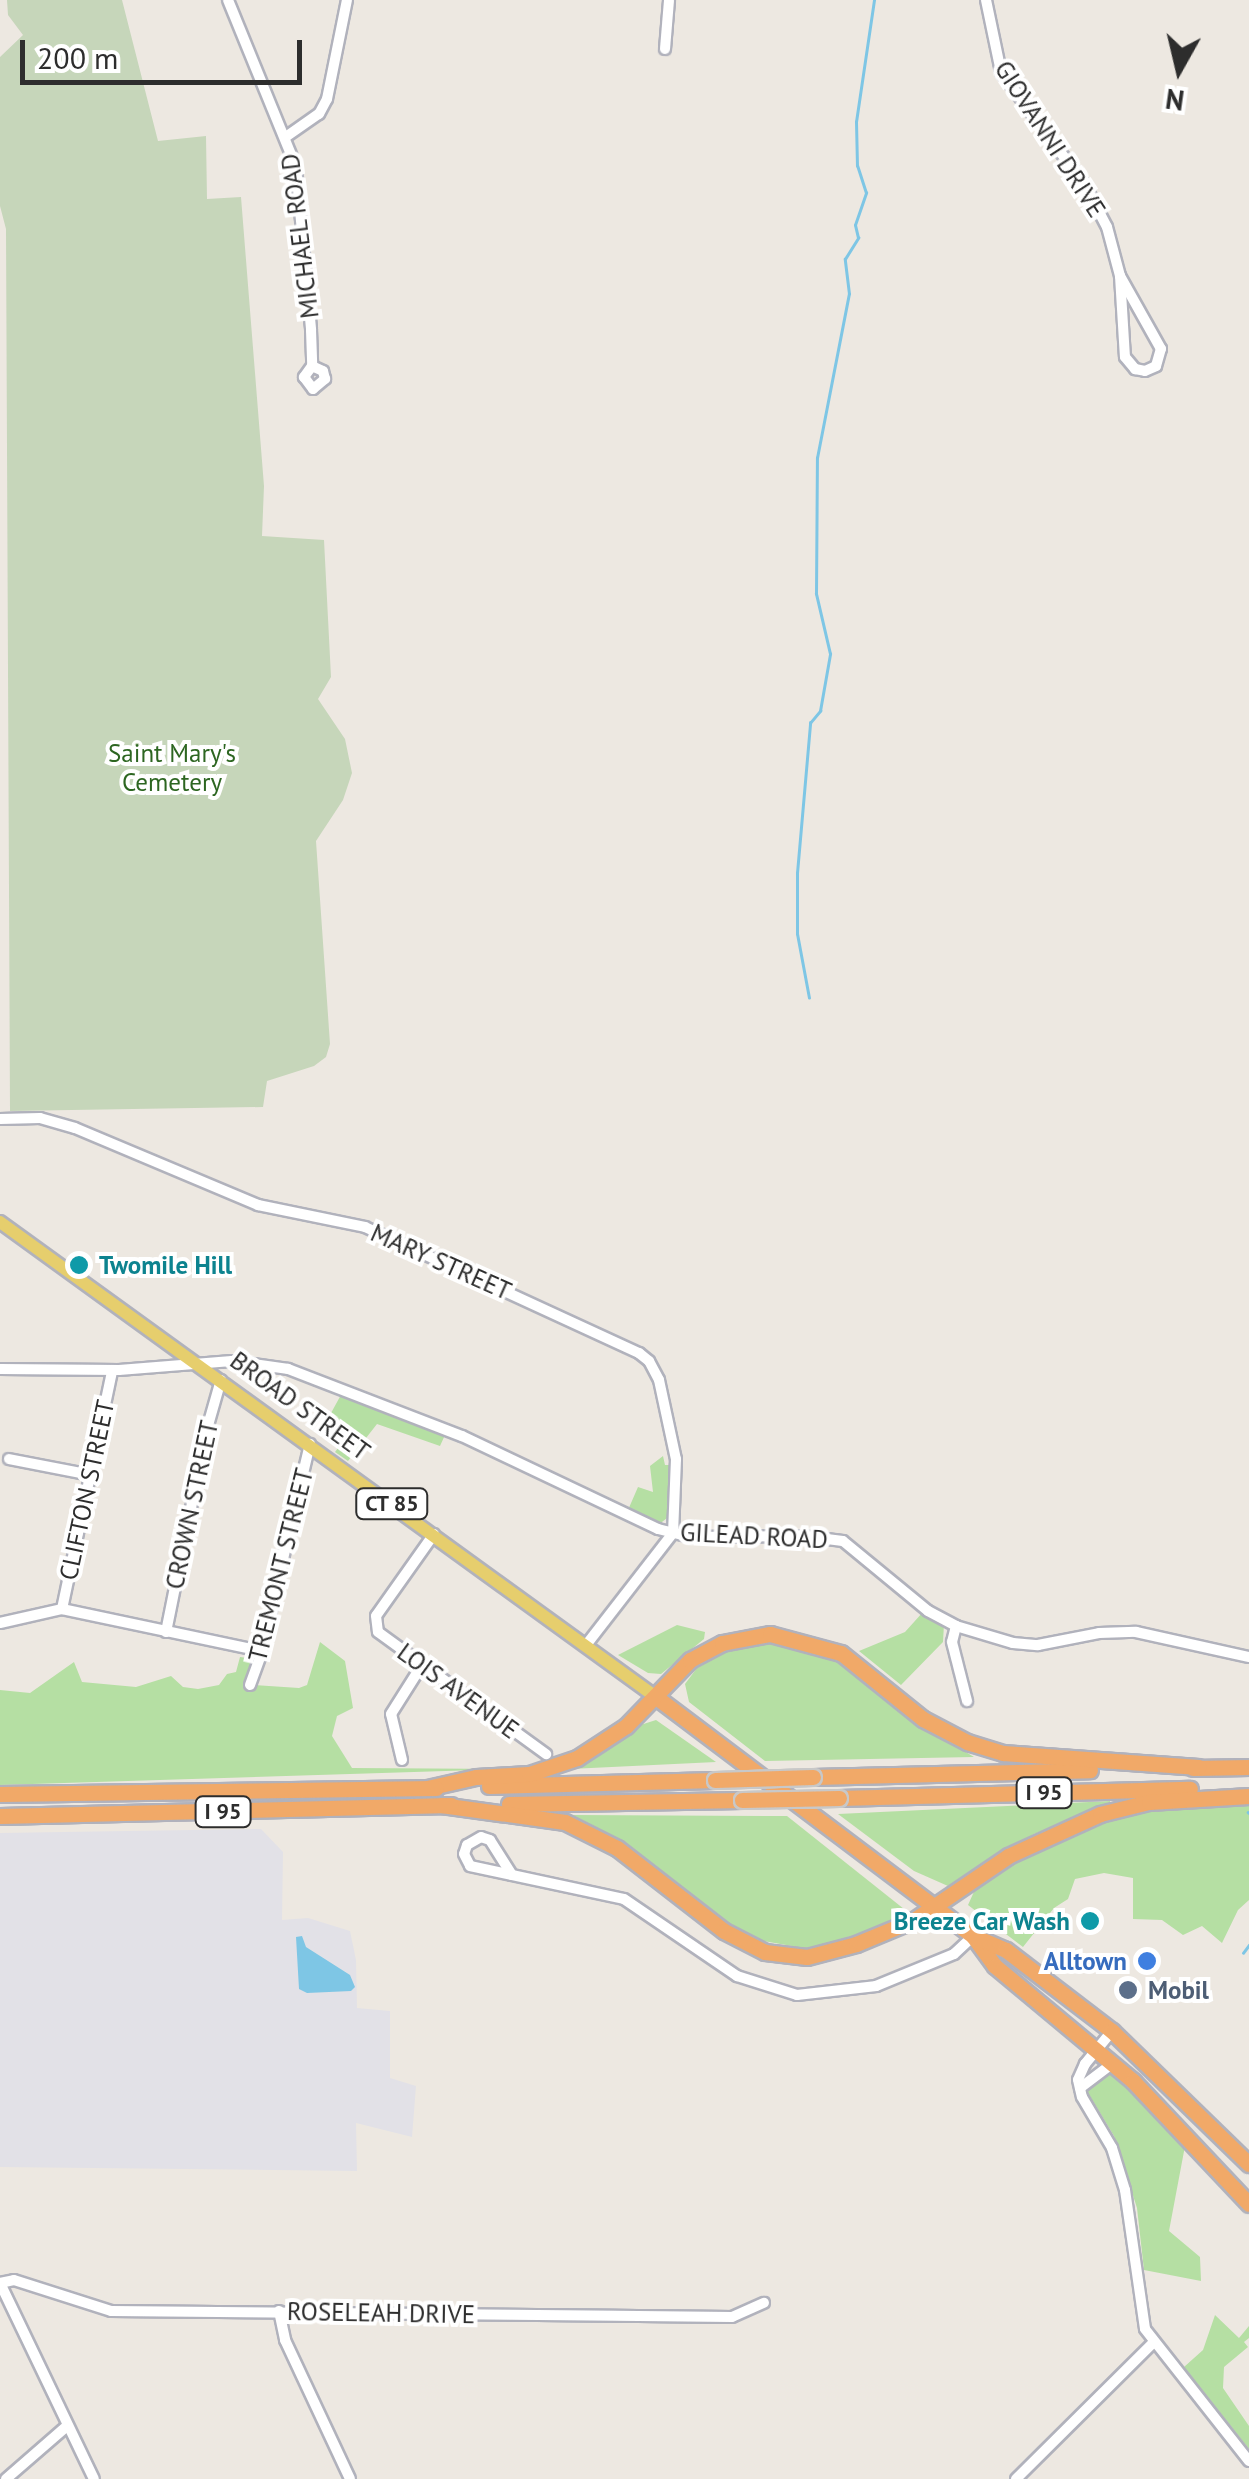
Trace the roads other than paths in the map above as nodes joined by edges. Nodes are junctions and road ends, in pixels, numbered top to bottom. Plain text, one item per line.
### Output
1 (228, 0) edge
2 (347, 0) edge
3 (670, 0) edge
4 (986, 0) edge
5 (665, 49) dead end
6 (287, 136) junction
7 (1120, 276) junction
8 (312, 366) dead end
9 (0, 1119) edge
10 (0, 1222) edge
11 (198, 1363) junction
12 (0, 1369) edge
13 (112, 1370) junction
14 (221, 1380) junction
15 (310, 1444) junction
16 (9, 1459) dead end
17 (91, 1475) junction
18 (673, 1533) junction
19 (434, 1534) junction
20 (62, 1609) junction
21 (0, 1622) edge
22 (956, 1626) junction
23 (166, 1632) junction
24 (586, 1644) junction
25 (262, 1651) junction
26 (1249, 1657) edge
27 (422, 1665) junction
28 (250, 1685) dead end
29 (656, 1696) junction
30 (967, 1701) dead end
31 (546, 1754) dead end
32 (402, 1760) dead end
33 (1249, 1766) edge
34 (1199, 1768) junction
35 (1249, 1787) edge
36 (427, 1788) junction
37 (0, 1794) edge
38 (1249, 1796) edge
39 (441, 1805) junction
40 (2, 1816) edge
41 (512, 1875) junction
42 (936, 1908) junction
43 (973, 1936) junction
44 (1112, 2031) junction
45 (1098, 2049) junction
46 (1113, 2063) junction
47 (1080, 2088) junction
48 (1249, 2164) edge
49 (1249, 2204) edge
50 (0, 2283) edge
51 (764, 2303) dead end
52 (278, 2311) junction
53 (1154, 2342) junction
54 (67, 2426) junction
55 (1249, 2461) edge
56 (6, 2479) edge
57 (94, 2479) edge
58 (350, 2479) edge
59 (1016, 2479) edge

1 - 6 street, MICHAEL ROAD
2 - 6 street
3 - 5 street
4 - 7 street, GIOVANNI DRIVE
6 - 8 street, MICHAEL ROAD
7 - 7 street, GIOVANNI DRIVE
9 - 18 street, MARY STREET
10 - 11 main road, BROAD STREET / CT 85
11 - 13 street, GILEAD ROAD
11 - 14 main road, BROAD STREET / CT 85
11 - 18 street, GILEAD ROAD
12 - 13 street, GILEAD ROAD
13 - 17 street, CLIFTON STREET
14 - 15 main road, BROAD STREET / CT 85
14 - 23 street, CROWN STREET
15 - 19 main road, BROAD STREET / CT 85
15 - 25 street, TREMONT STREET
16 - 17 street
17 - 20 street, CLIFTON STREET
18 - 22 street, GILEAD ROAD
18 - 24 street
19 - 24 main road, BROAD STREET / CT 85
19 - 27 street, LOIS AVENUE
20 - 21 street
20 - 23 street
22 - 26 street, GILEAD ROAD
22 - 30 street
23 - 25 street
24 - 29 main road, BROAD STREET / CT 85
25 - 28 street, TREMONT STREET
27 - 31 street, LOIS AVENUE
27 - 32 street
29 - 34 highway
29 - 36 highway
29 - 42 highway, BROAD STREET / CT 85
33 - 34 highway, I 95
34 - 36 highway, I 95, bridge
35 - 39 highway, I 95, bridge
36 - 37 highway, I 95
38 - 42 highway
39 - 40 highway, I 95
39 - 42 highway
41 - 41 street
41 - 43 street
42 - 43 highway, CT 85
43 - 44 highway, CT 85
43 - 45 highway, CT 85
44 - 45 street
44 - 48 highway, CT 85
45 - 46 highway, CT 85
45 - 47 street
46 - 47 street
46 - 49 highway, CT 85
47 - 53 street
50 - 52 street, ROSELEAH DRIVE
50 - 54 street
51 - 52 street, ROSELEAH DRIVE
52 - 58 street
53 - 55 street
53 - 59 street
54 - 56 street
54 - 57 street

